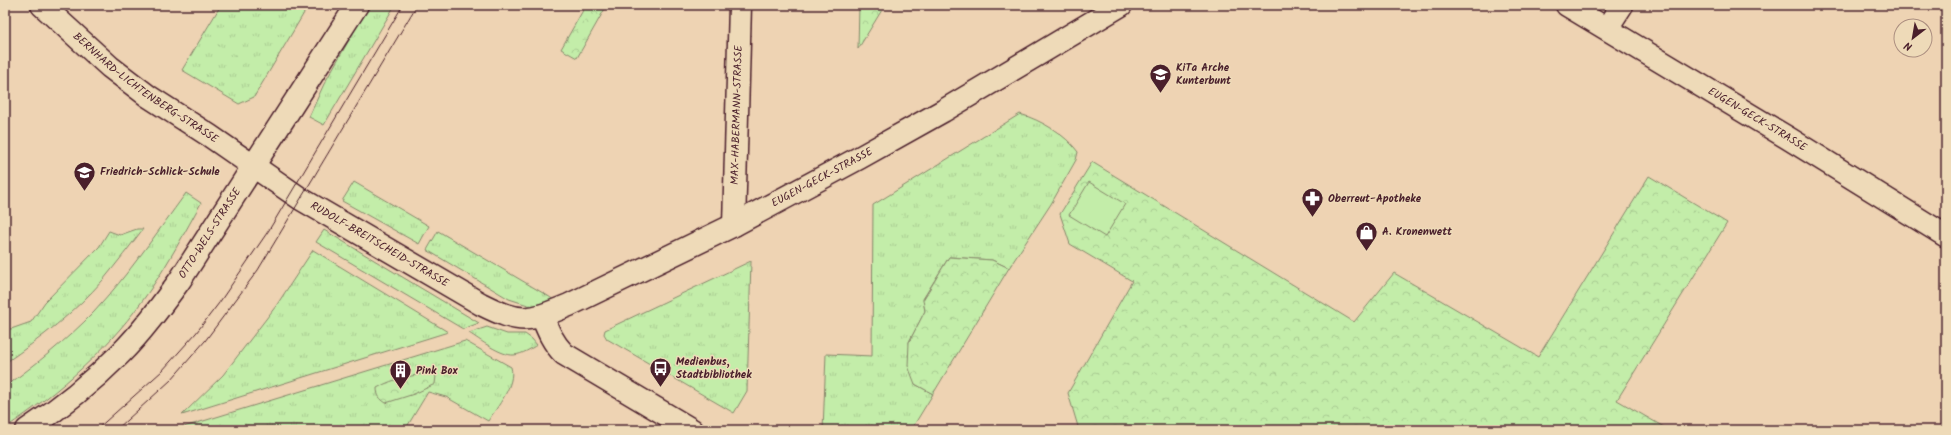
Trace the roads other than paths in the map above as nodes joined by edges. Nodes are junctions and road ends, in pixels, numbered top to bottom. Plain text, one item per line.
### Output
1 (42, 5) edge
2 (356, 5) edge
3 (740, 5) edge
4 (1121, 5) edge
5 (1567, 5) edge
6 (1622, 5) edge
7 (1608, 28) junction
8 (253, 166) junction
9 (734, 225) junction
10 (1946, 236) edge
11 (542, 316) junction
12 (509, 317) joint
13 (27, 430) edge
14 (692, 430) edge

1 - 8 street, BERNHARD-LICHTENBERG-STRASSE
2 - 8 street, OTTO-WELS-STRASSE
3 - 9 street, MAX-HABERMANN-STRASSE
4 - 9 street, EUGEN-GECK-STRASSE
5 - 7 street, EUGEN-GECK-STRASSE
6 - 7 street
7 - 10 street, EUGEN-GECK-STRASSE
8 - 12 street, RUDOLF-BREITSCHEID-STRASSE
8 - 13 street, OTTO-WELS-STRASSE
9 - 11 street, EUGEN-GECK-STRASSE
11 - 12 street, EUGEN-GECK-STRASSE
11 - 14 street

